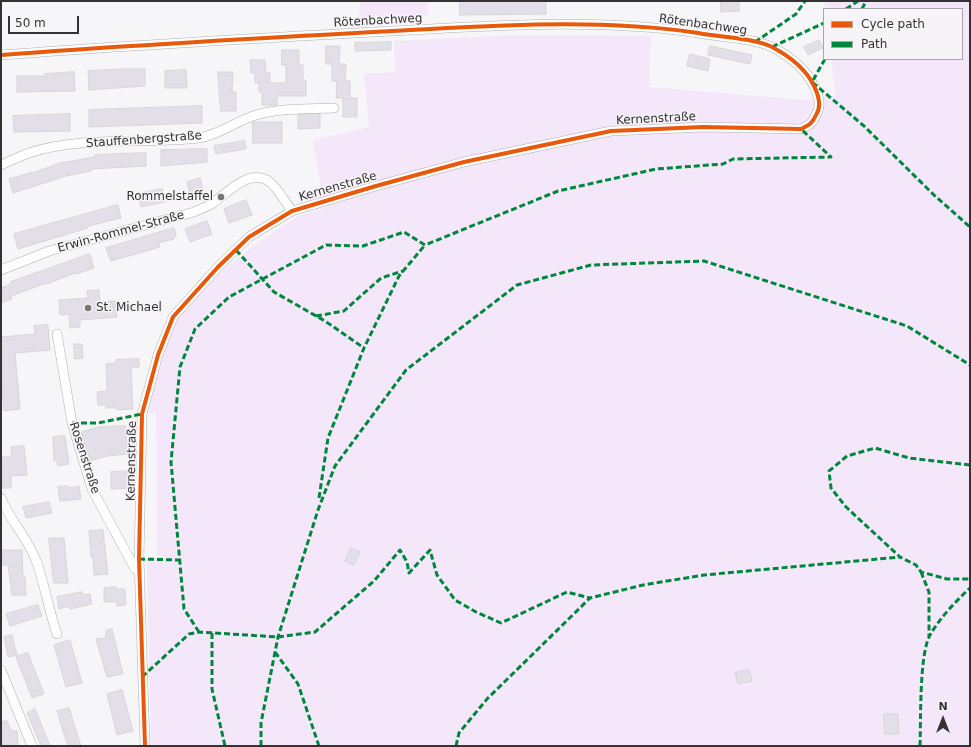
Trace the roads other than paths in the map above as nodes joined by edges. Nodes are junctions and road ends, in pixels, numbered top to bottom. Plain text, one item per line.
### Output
1 (755, 42) joint
2 (1, 55) edge
3 (334, 108) dead end
4 (1, 165) edge
5 (292, 211) junction
6 (1, 270) edge
7 (57, 334) dead end
8 (1, 498) edge
9 (140, 572) junction
10 (57, 634) dead end
11 (1, 670) edge
12 (32, 746) edge
13 (145, 746) edge

1 - 2 street, Rötenbachweg
1 - 5 street, Kernenstraße
3 - 4 street, Stauffenbergstraße
5 - 6 street, Erwin-Rommel-Straße
5 - 9 street, Kernenstraße
7 - 9 street, Rosenstraße
8 - 10 street
9 - 13 street, Kernenstraße
11 - 12 street

